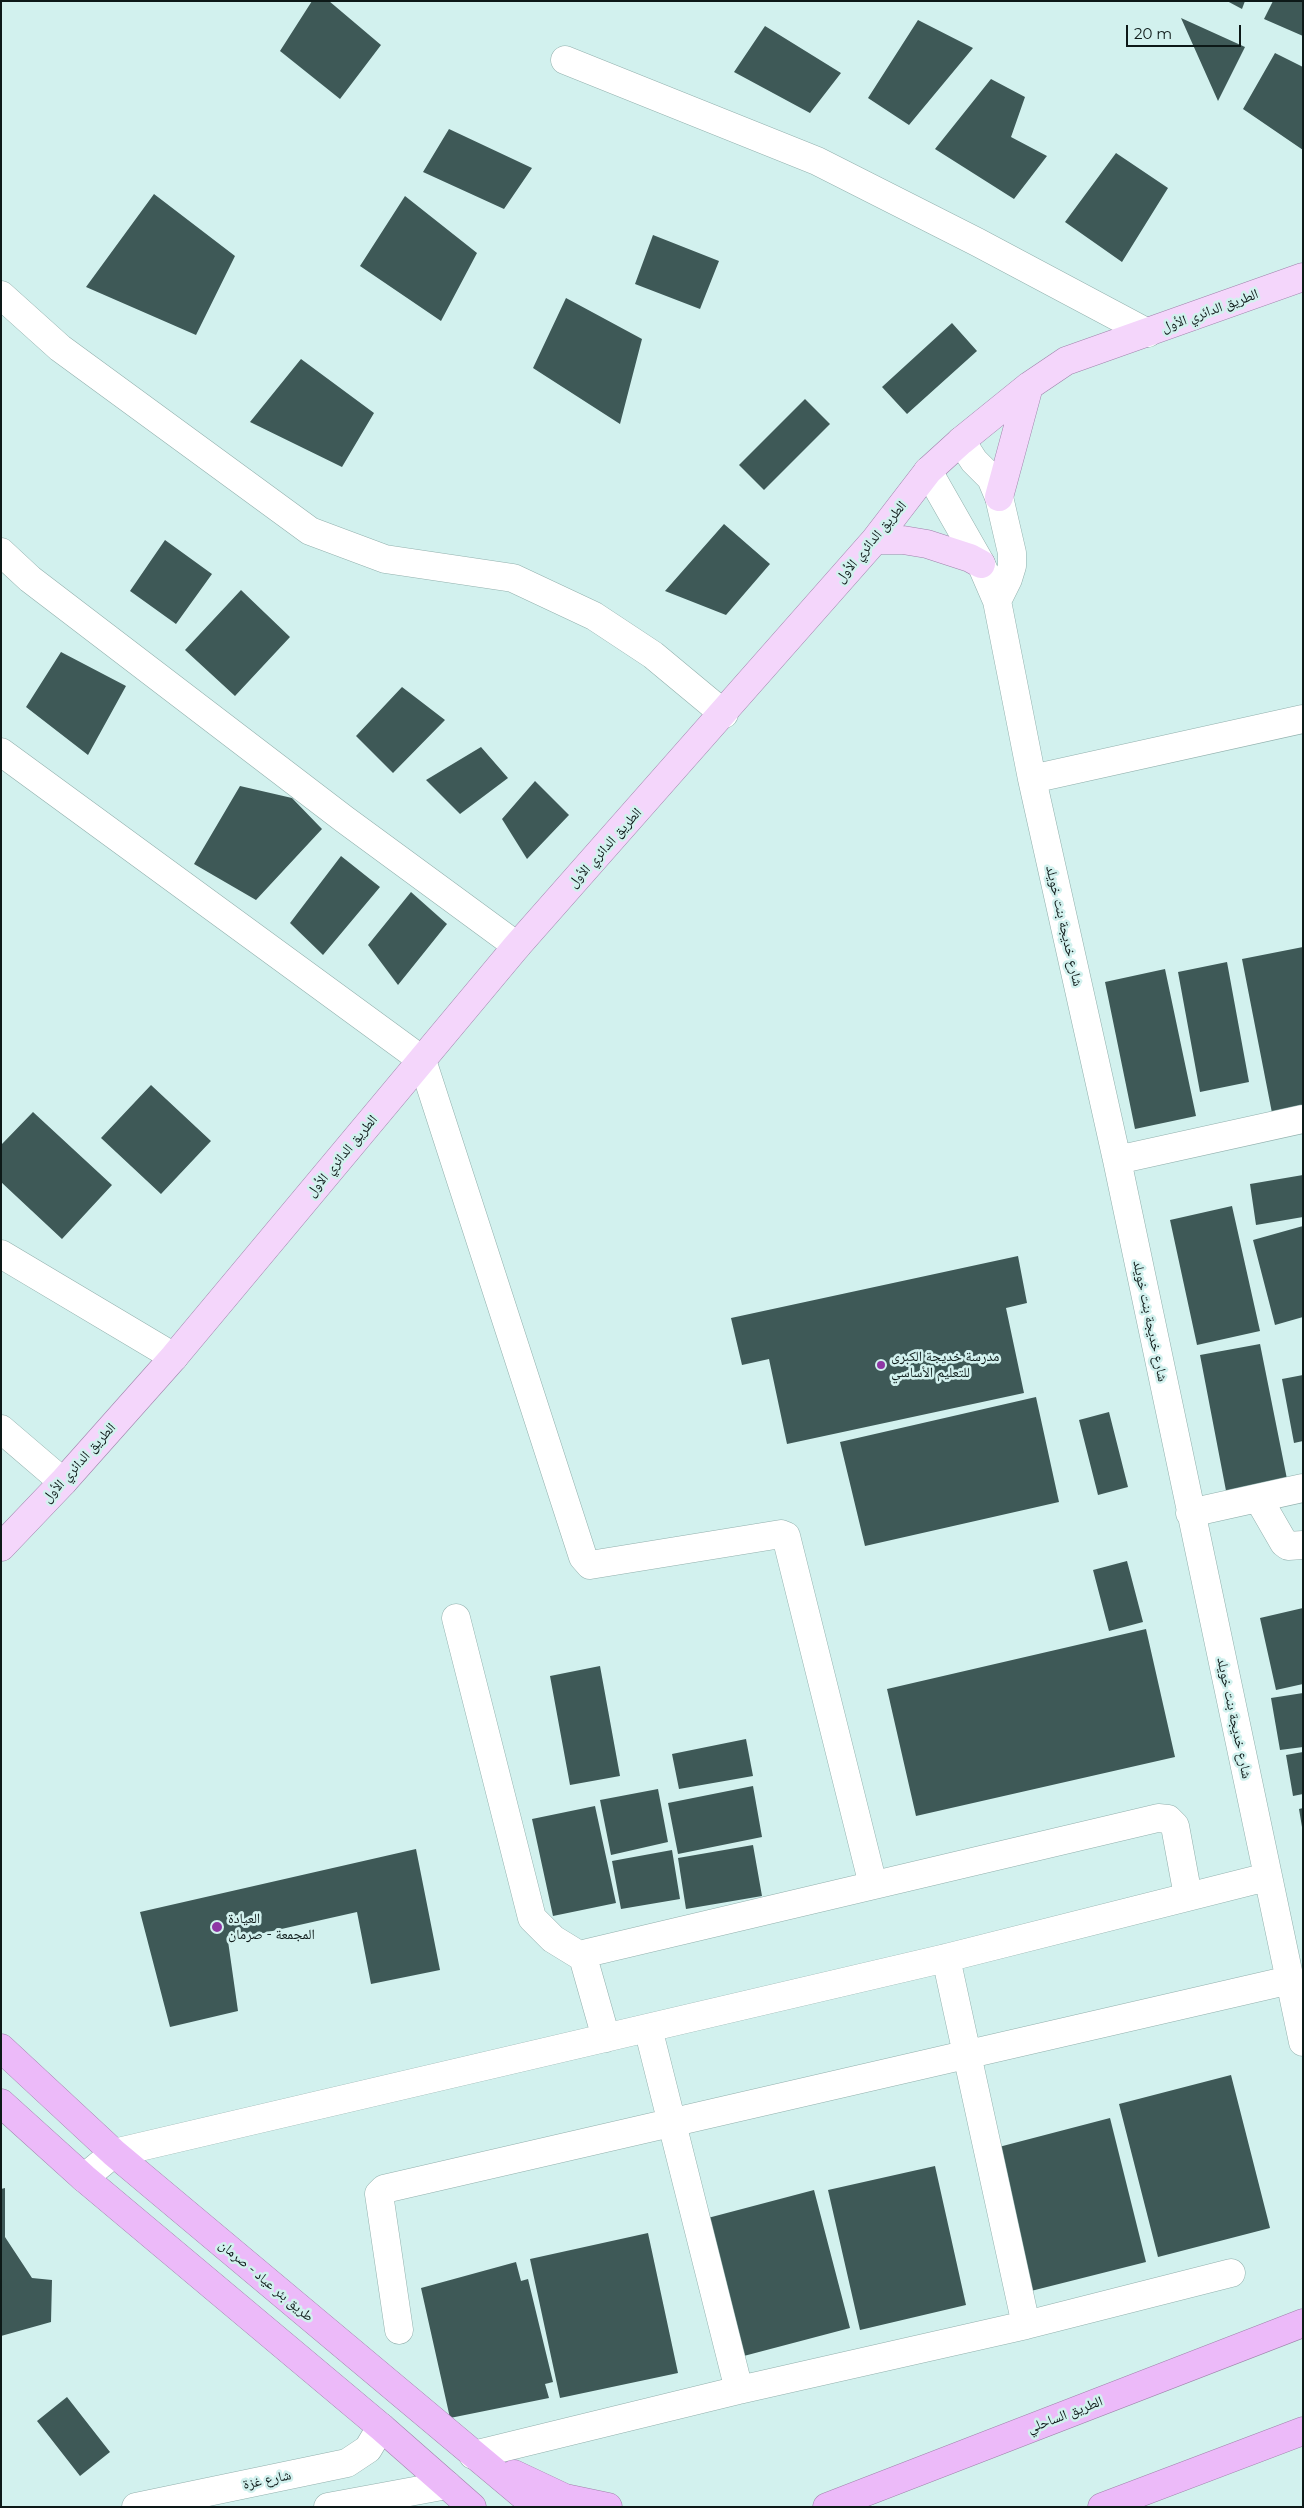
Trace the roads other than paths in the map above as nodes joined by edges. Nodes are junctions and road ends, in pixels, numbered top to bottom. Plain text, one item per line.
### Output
1 (565, 60) dead end
2 (1303, 277) edge
3 (1, 295) edge
4 (1148, 333) junction
5 (1029, 386) junction
6 (961, 441) junction
7 (928, 471) junction
8 (999, 497) junction
9 (875, 540) junction
10 (1, 552) edge
11 (981, 564) junction
12 (997, 601) junction
13 (724, 714) junction
14 (1303, 719) edge
15 (1, 752) edge
16 (1032, 779) junction
17 (518, 946) junction
18 (422, 1060) junction
19 (1303, 1119) edge
20 (1117, 1160) junction
21 (1, 1254) edge
22 (174, 1357) junction
23 (1, 1429) edge
24 (63, 1482) junction
25 (1303, 1488) edge
26 (1258, 1498) junction
27 (1190, 1512) junction
28 (1303, 1545) edge
29 (1, 1547) edge
30 (456, 1618) dead end
31 (1267, 1877) junction
32 (873, 1885) junction
33 (1188, 1896) junction
34 (584, 1958) junction
35 (946, 1958) junction
36 (1290, 1980) junction
37 (648, 2028) junction
38 (606, 2038) junction
39 (1303, 2042) edge
40 (1, 2048) edge
41 (969, 2055) junction
42 (1, 2103) edge
43 (671, 2123) junction
44 (114, 2153) junction
45 (84, 2178) junction
46 (1232, 2274) dead end
47 (1303, 2323) edge
48 (1026, 2325) junction
49 (399, 2330) dead end
50 (739, 2390) junction
51 (381, 2427) junction
52 (1303, 2432) edge
53 (473, 2456) junction
54 (459, 2498) edge
55 (136, 2507) edge
56 (328, 2507) edge
57 (537, 2507) edge
58 (608, 2507) edge
59 (826, 2507) edge
60 (1102, 2507) edge

1 - 4 street
2 - 4 main road, الطريق الدائري الأول
3 - 13 street
4 - 5 main road, الطريق الدائري الأول
5 - 6 main road, الطريق الدائري الأول
5 - 8 main road
6 - 7 main road, الطريق الدائري الأول
6 - 8 street
7 - 9 main road, الطريق الدائري الأول
7 - 11 street, شارع خديجة بنت خويلد
8 - 12 street
9 - 11 main road
9 - 13 main road, الطريق الدائري الأول
10 - 17 street
11 - 12 street, شارع خديجة بنت خويلد
12 - 16 street, شارع خديجة بنت خويلد
13 - 17 main road, الطريق الدائري الأول
14 - 16 street
15 - 18 street
16 - 20 street, شارع خديجة بنت خويلد
17 - 18 main road, الطريق الدائري الأول
18 - 22 main road, الطريق الدائري الأول
18 - 32 street
19 - 20 street
20 - 27 street, شارع خديجة بنت خويلد
21 - 22 street
22 - 24 main road, الطريق الدائري الأول
23 - 24 street
24 - 29 main road, الطريق الدائري الأول
25 - 26 street
26 - 27 street
26 - 28 street
27 - 31 street, شارع خديجة بنت خويلد
30 - 34 street
31 - 33 street
31 - 36 street, شارع خديجة بنت خويلد
32 - 33 street
32 - 34 street
33 - 35 street
34 - 38 street
35 - 37 street
35 - 41 street
36 - 39 street, شارع خديجة بنت خويلد
36 - 41 street
37 - 38 street
37 - 43 street
38 - 44 street
40 - 44 highway, طريق بئر عياد - صرمان
41 - 43 street
41 - 48 street
42 - 45 highway
43 - 49 street
43 - 50 street
44 - 45 street
44 - 53 highway, طريق بئر عياد - صرمان
45 - 51 highway
46 - 48 street
47 - 59 highway, الطريق الساحلي
48 - 50 street
50 - 53 street
51 - 54 highway
51 - 55 street, شارع غزة
52 - 60 highway
53 - 57 highway, طريق بئر عياد - صرمان
53 - 58 highway
54 - 56 street

